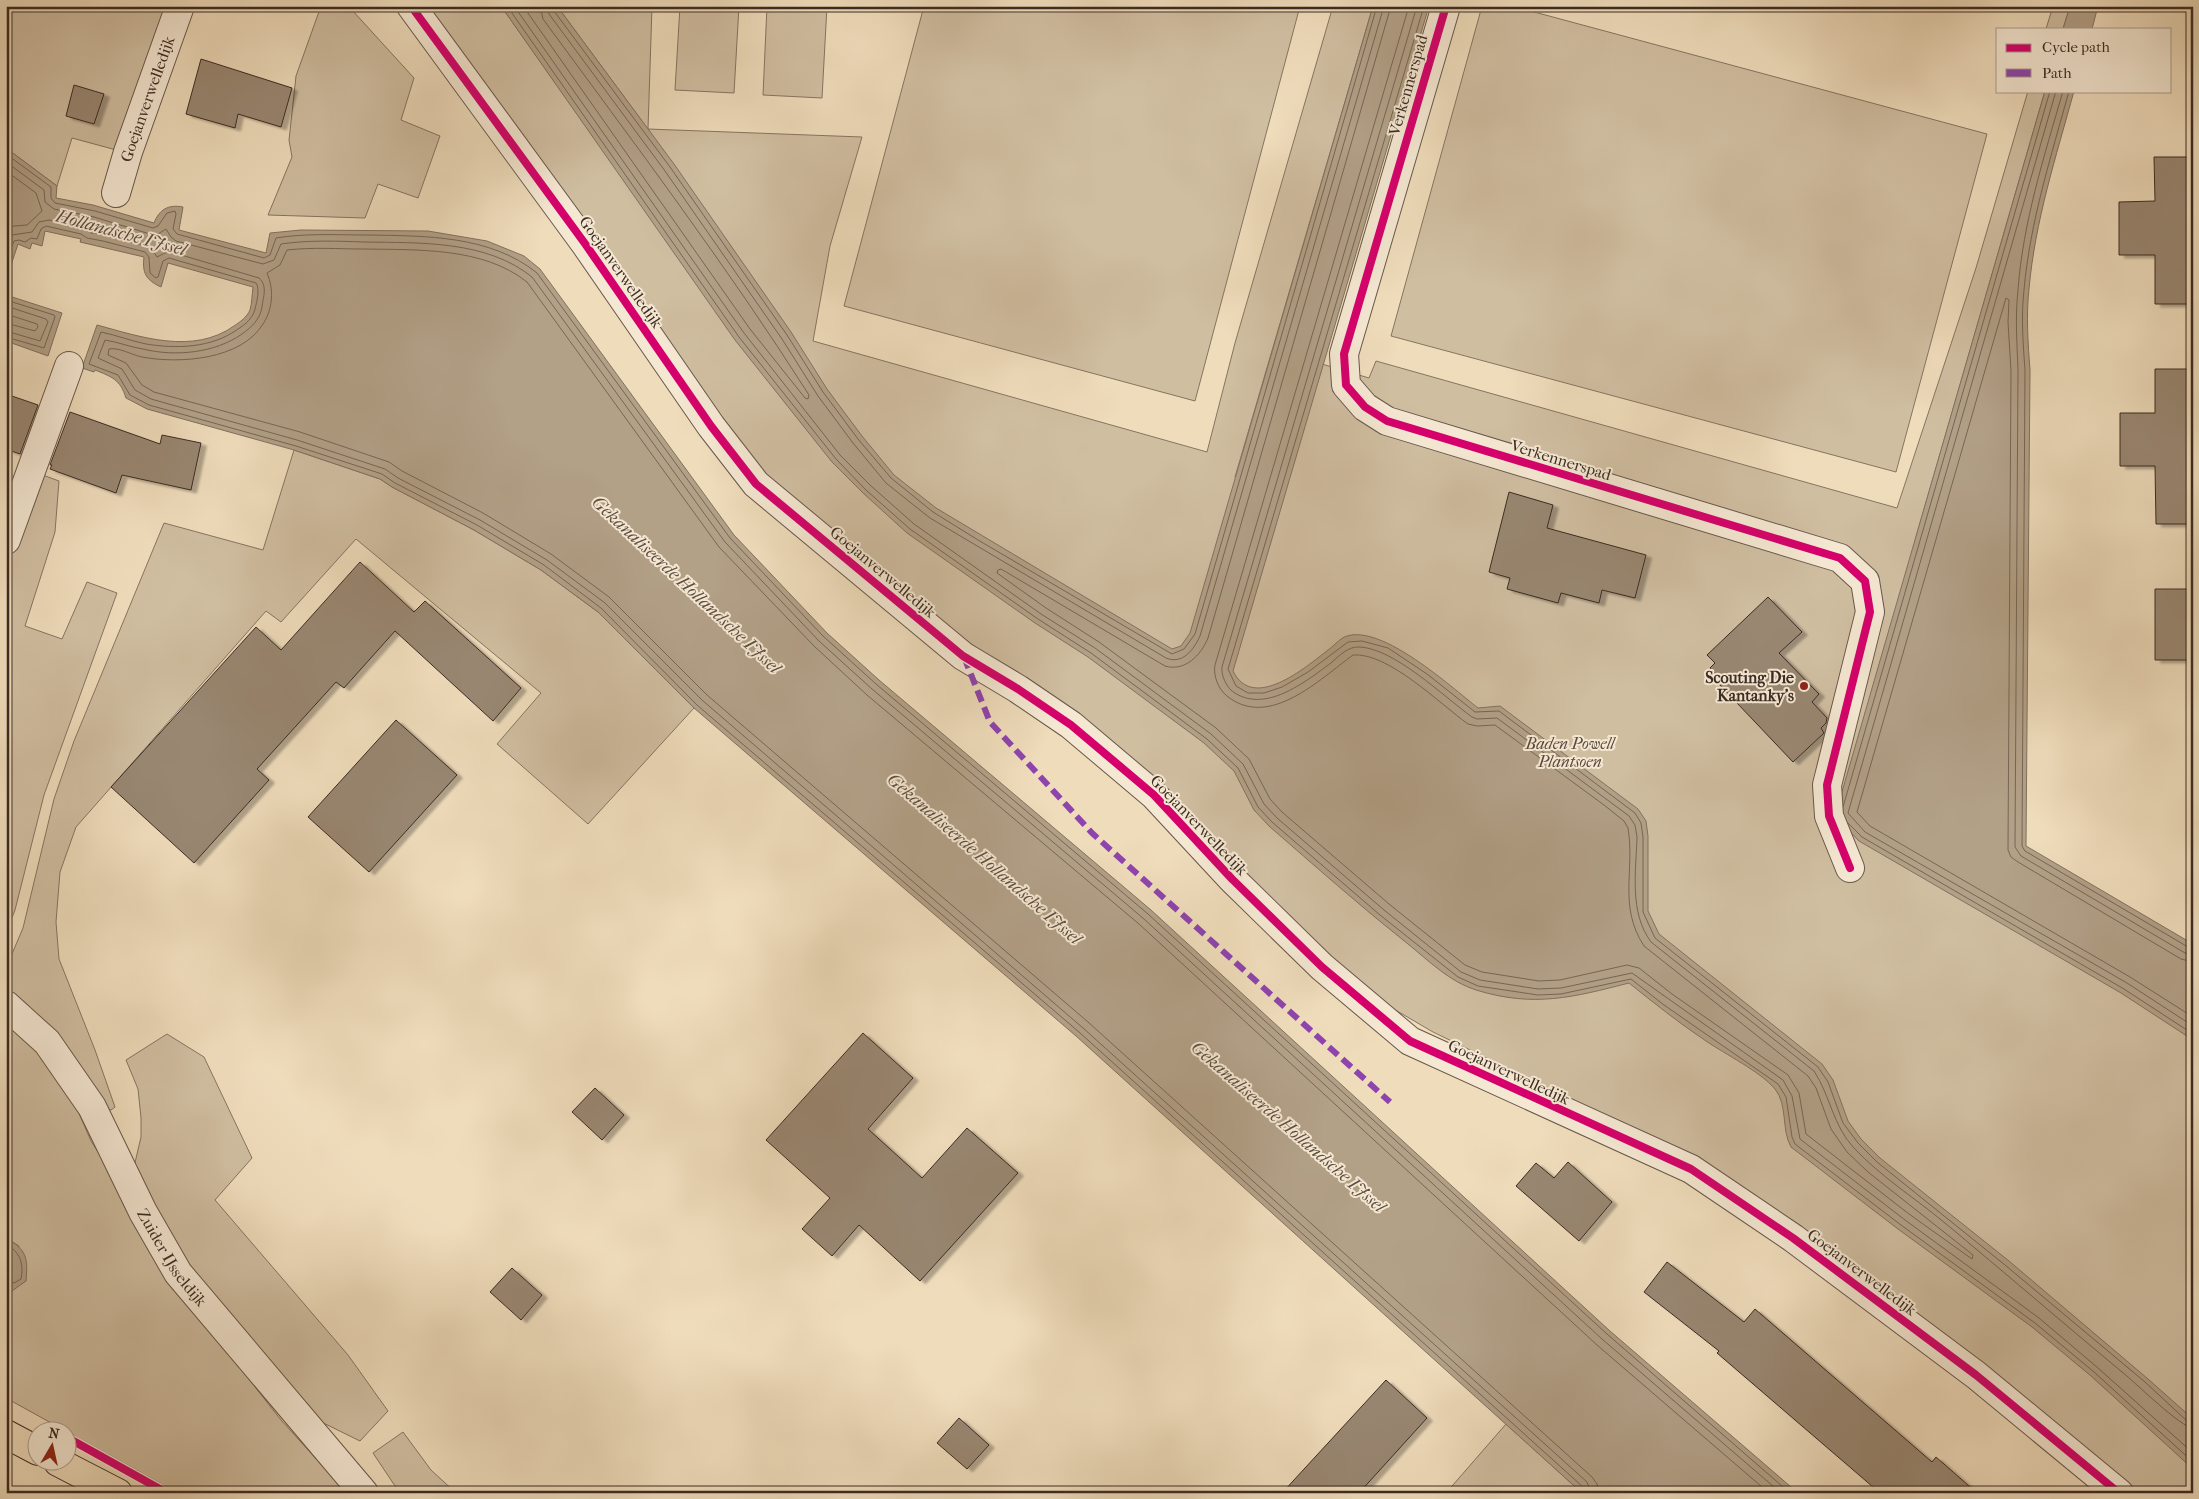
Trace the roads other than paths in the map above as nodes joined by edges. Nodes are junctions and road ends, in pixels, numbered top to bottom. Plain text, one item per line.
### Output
1 (180, 6) edge
2 (411, 6) edge
3 (1446, 6) edge
4 (116, 192) dead end
5 (69, 366) dead end
6 (6, 540) edge
7 (1850, 868) dead end
8 (6, 1005) edge
9 (6, 1434) edge
10 (28, 1445) edge
11 (77, 1472) edge
12 (118, 1493) edge
13 (364, 1493) edge
14 (2120, 1493) edge

1 - 4 street, Goejanverwelledijk
2 - 14 street, Goejanverwelledijk
3 - 7 street, Verkennerspad
5 - 6 street
8 - 13 street, Zuider IJsseldijk
9 - 10 main road
11 - 12 main road

